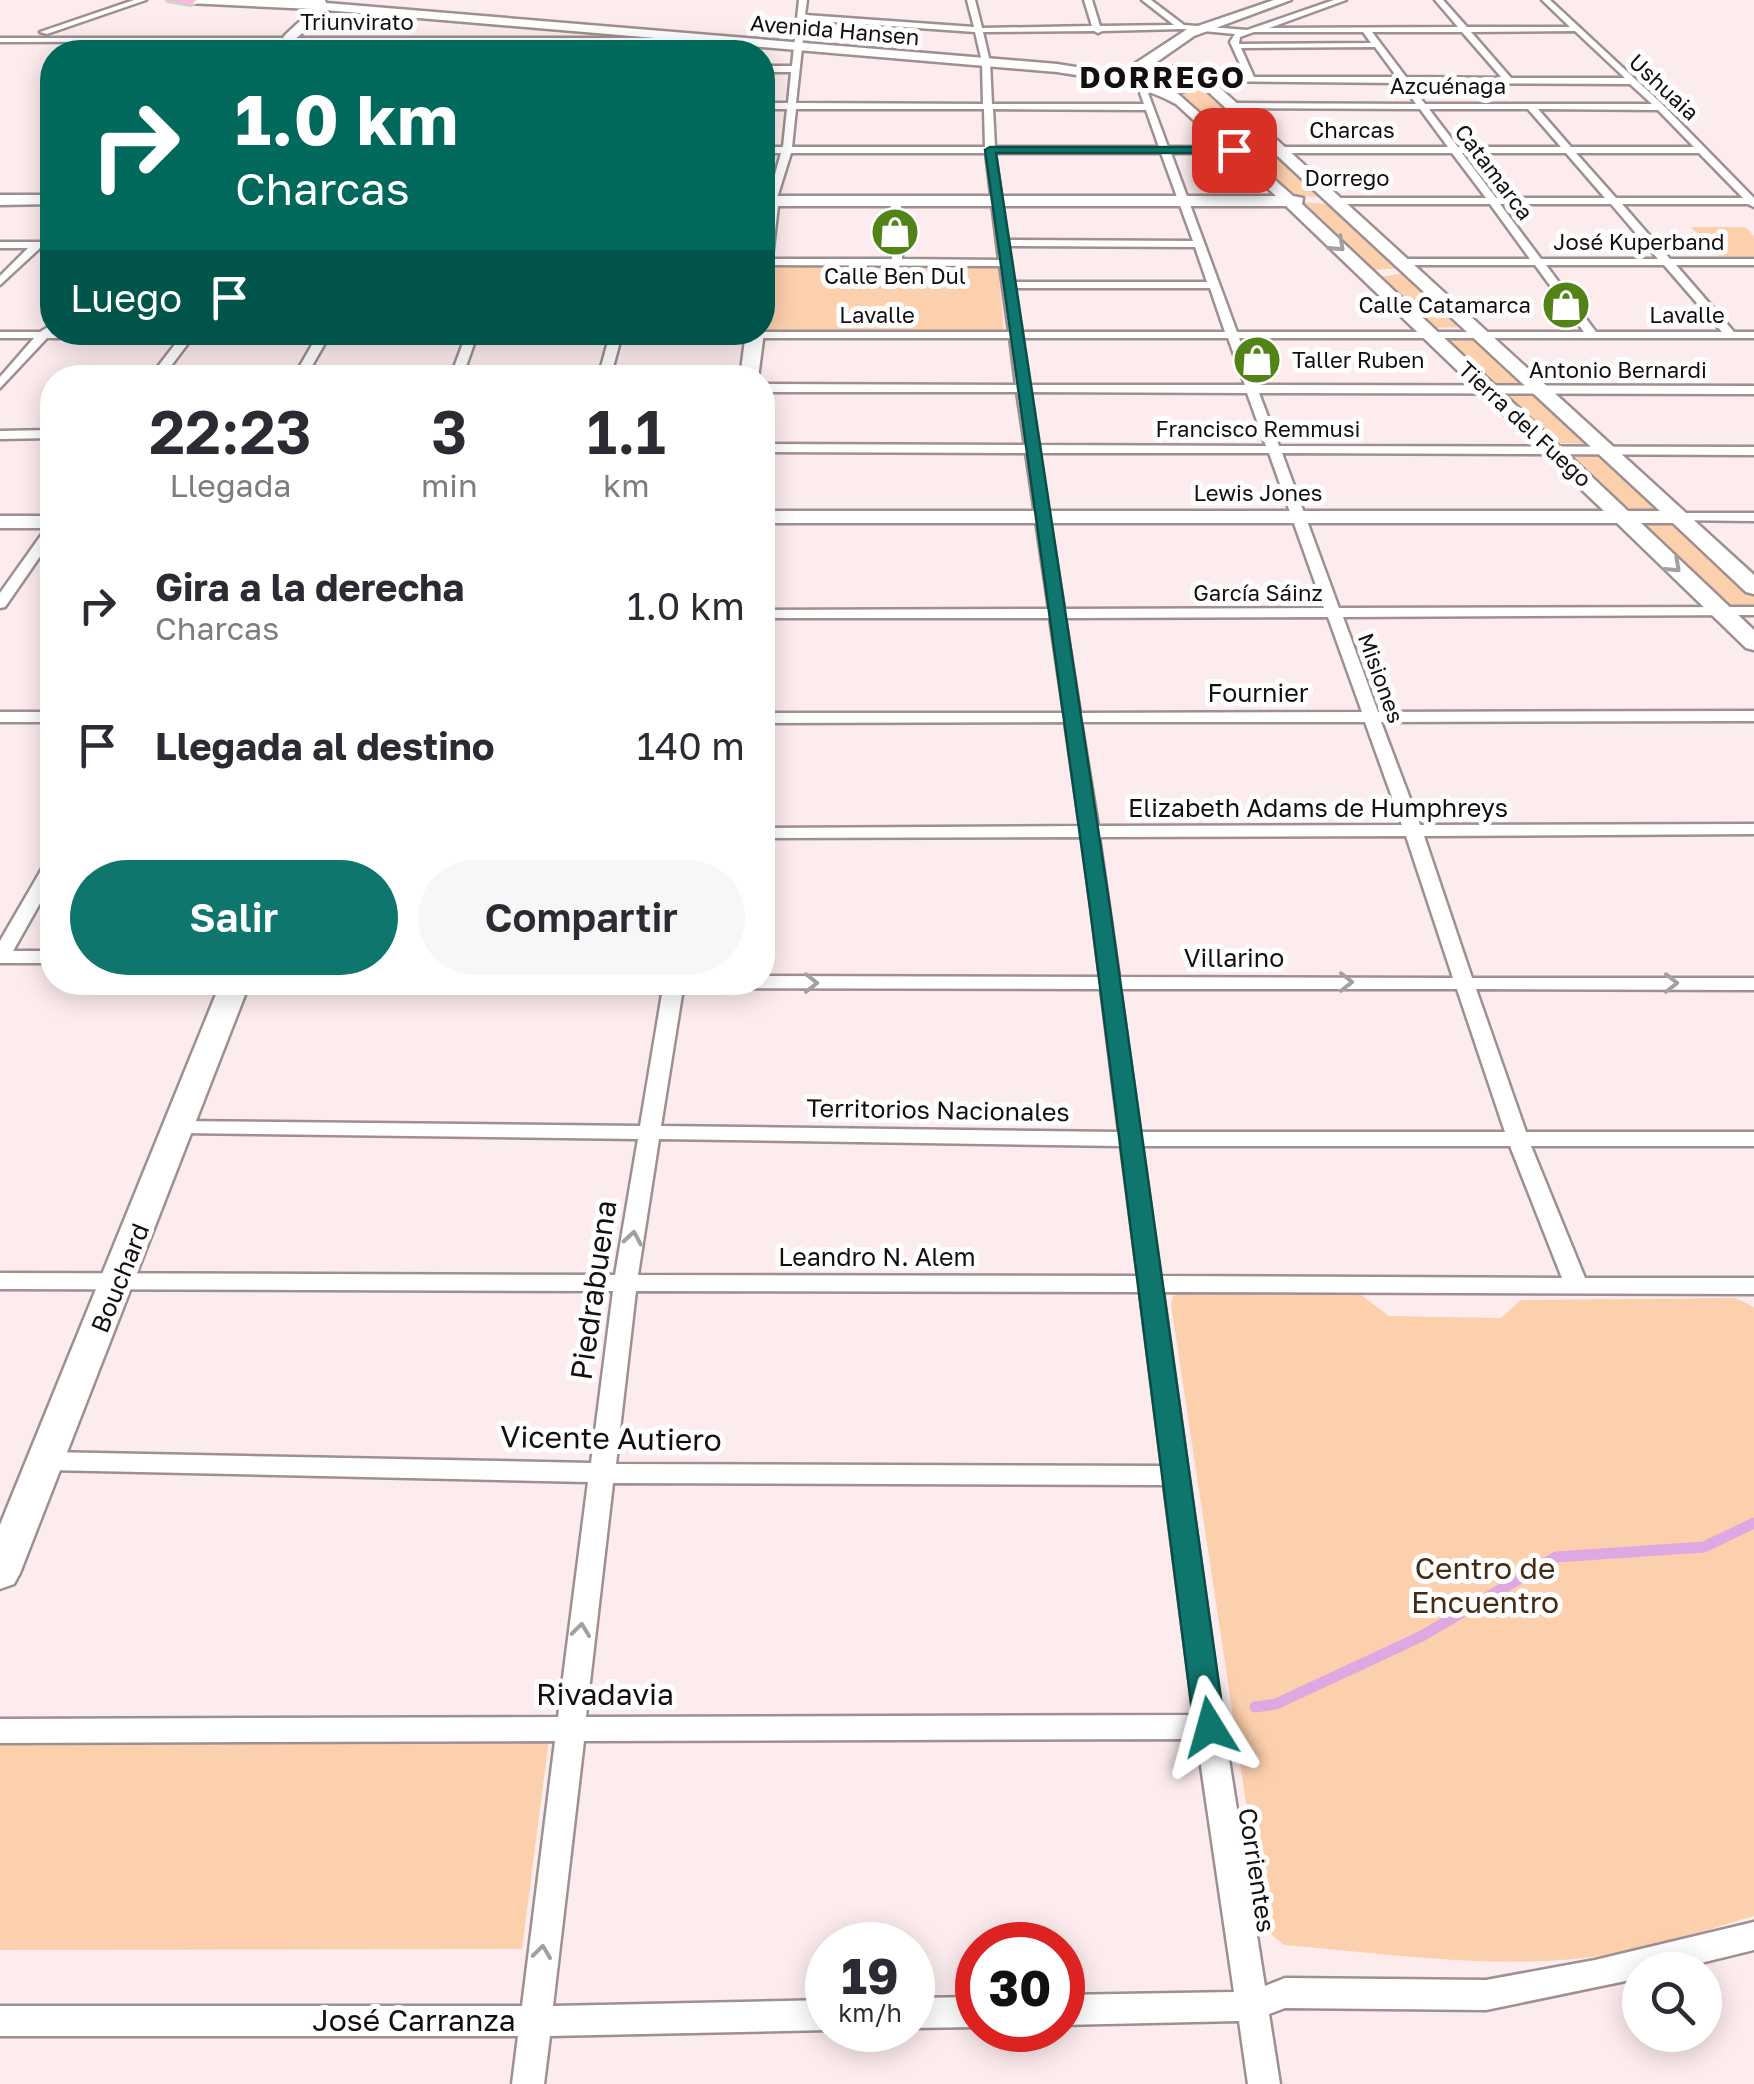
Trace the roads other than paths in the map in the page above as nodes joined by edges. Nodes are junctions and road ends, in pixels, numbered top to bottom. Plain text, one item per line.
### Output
1 (142, 0) edge
2 (174, 0) edge
3 (189, 0) edge
4 (298, 0) edge
5 (803, 0) edge
6 (972, 0) edge
7 (1088, 0) edge
8 (1146, 0) edge
9 (1285, 0) edge
10 (1342, 0) edge
11 (1439, 0) edge
12 (1546, 0) edge
13 (319, 4) edge
14 (801, 17) junction
15 (500, 22) junction
16 (1182, 27) junction
17 (1198, 29) junction
18 (1464, 29) junction
19 (978, 30) junction
20 (1366, 30) junction
21 (1574, 30) junction
22 (1098, 31) junction
23 (1251, 31) junction
24 (288, 39) junction
25 (14, 40) junction
26 (491, 40) junction
27 (714, 40) joint
28 (750, 40) edge
29 (0, 42) edge
30 (775, 42) edge
31 (775, 43) edge
32 (798, 44) junction
33 (1168, 46) junction
34 (1236, 46) junction
35 (1378, 46) junction
36 (985, 60) junction
37 (775, 69) edge
38 (794, 69) junction
39 (1130, 73) junction
40 (1621, 73) junction
41 (1249, 75) junction
42 (1400, 76) junction
43 (1201, 77) junction
44 (1505, 77) junction
45 (1630, 81) junction
46 (1153, 88) junction
47 (775, 106) edge
48 (1236, 106) junction
49 (1420, 106) junction
50 (1532, 106) junction
51 (790, 107) junction
52 (1149, 107) junction
53 (1660, 107) junction
54 (987, 108) junction
55 (775, 150) edge
56 (787, 150) junction
57 (990, 150) junction
58 (1163, 150) junction
59 (1234, 150) junction
60 (1284, 150) junction
61 (1702, 150) junction
62 (1454, 151) junction
63 (1570, 151) junction
64 (777, 173) joint
65 (775, 179) edge
66 (0, 200) edge
67 (40, 200) edge
68 (1336, 200) junction
69 (1491, 200) junction
70 (1615, 200) junction
71 (775, 201) edge
72 (896, 201) junction
73 (998, 201) junction
74 (1290, 201) junction
75 (1182, 202) junction
76 (1752, 202) edge
77 (1199, 244) junction
78 (0, 245) edge
79 (36, 245) junction
80 (40, 245) edge
81 (1005, 253) junction
82 (897, 262) junction
83 (1403, 262) junction
84 (1537, 262) junction
85 (1669, 262) junction
86 (1754, 262) edge
87 (775, 267) edge
88 (0, 282) edge
89 (1009, 285) junction
90 (1216, 285) junction
91 (40, 331) edge
92 (775, 334) edge
93 (1015, 334) junction
94 (1482, 334) junction
95 (1731, 334) junction
96 (1754, 335) edge
97 (0, 336) edge
98 (1235, 336) junction
99 (1432, 336) junction
100 (1593, 336) junction
101 (40, 339) edge
102 (181, 345) edge
103 (165, 365) edge
104 (0, 384) edge
105 (775, 388) edge
106 (1025, 390) junction
107 (1254, 390) junction
108 (1488, 390) junction
109 (1541, 390) junction
110 (1754, 390) edge
111 (40, 434) edge
112 (0, 435) edge
113 (775, 448) edge
114 (1272, 448) junction
115 (1551, 448) junction
116 (1608, 448) junction
117 (1033, 450) junction
118 (1754, 451) edge
119 (0, 511) edge
120 (40, 511) edge
121 (1678, 516) junction
122 (775, 517) edge
123 (1622, 517) junction
124 (1044, 518) junction
125 (1297, 518) junction
126 (1754, 518) edge
127 (0, 522) edge
128 (40, 522) edge
129 (40, 547) edge
130 (1754, 587) edge
131 (0, 604) edge
132 (1754, 611) edge
133 (1722, 612) junction
134 (775, 614) edge
135 (1057, 615) junction
136 (1334, 615) junction
137 (1754, 643) edge
138 (0, 716) edge
139 (1754, 716) edge
140 (40, 717) edge
141 (775, 718) edge
142 (1072, 718) junction
143 (1372, 718) junction
144 (1754, 829) edge
145 (775, 833) edge
146 (1414, 833) junction
147 (1090, 834) junction
148 (40, 887) edge
149 (0, 957) edge
150 (40, 957) edge
151 (775, 982) edge
152 (1464, 982) junction
153 (1110, 983) junction
154 (1754, 984) edge
155 (231, 995) edge
156 (672, 995) edge
157 (182, 1126) junction
158 (651, 1134) junction
159 (1516, 1138) junction
160 (1754, 1138) edge
161 (1131, 1139) junction
162 (0, 1281) edge
163 (118, 1281) junction
164 (625, 1283) junction
165 (1576, 1284) junction
166 (1152, 1286) junction
167 (1754, 1286) edge
168 (48, 1461) junction
169 (602, 1473) junction
170 (1174, 1476) junction
171 (0, 1573) edge
172 (1210, 1727) junction
173 (568, 1728) junction
174 (0, 1730) edge
175 (1754, 1936) edge
176 (1252, 2006) junction
177 (1085, 2010) edge
178 (805, 2015) edge
179 (0, 2021) edge
180 (534, 2021) junction
181 (528, 2084) edge
182 (1264, 2084) edge

1 - 25 street
2 - 3 main road
3 - 13 street, Avenida Hansen
4 - 13 street, Avenida Hansen
5 - 14 street
6 - 19 street, Corrientes
7 - 22 street
8 - 16 street
9 - 17 street
10 - 23 street
11 - 18 street
12 - 21 street, Ushuaia
13 - 15 street, Avenida Hansen
13 - 24 street
13 - 28 street, Avenida Hansen
14 - 19 street
14 - 32 street
15 - 26 street
15 - 27 street, Avenida Hansen
16 - 17 street
16 - 22 street
17 - 23 street
17 - 33 street
18 - 20 street
18 - 21 street
18 - 44 street
19 - 22 street
19 - 36 street, Corrientes
20 - 23 street
20 - 35 street, Catamarca
21 - 40 street, Ushuaia
23 - 34 street
24 - 25 street, Triunvirato
24 - 26 street, Triunvirato
25 - 29 street, Triunvirato
26 - 27 street, Triunvirato
30 - 32 street, Avenida Hansen
31 - 32 street, Avenida Hansen
32 - 36 street, Avenida Hansen
32 - 38 street
33 - 39 street
33 - 43 street, Tierra del Fuego
34 - 35 street
34 - 41 street
35 - 42 street, Catamarca
36 - 39 street, Avenida Hansen
36 - 54 street, Corrientes
37 - 38 street
38 - 51 street
39 - 43 street
39 - 46 street, Tierra del Fuego
40 - 44 street
40 - 45 street, Ushuaia
41 - 42 street
41 - 43 street
42 - 44 street
42 - 49 street, Catamarca
43 - 46 street
43 - 48 street, Tierra del Fuego
44 - 45 street
45 - 53 street, Ushuaia
46 - 52 street, Misiones
46 - 59 street, Tierra del Fuego
47 - 51 street
48 - 49 street, Azcuénaga
48 - 60 street, Tierra del Fuego
49 - 50 street, Azcuénaga
49 - 62 street, Catamarca
50 - 53 street, Azcuénaga
50 - 63 street
51 - 54 street
51 - 56 street
52 - 54 street
52 - 58 street, Misiones
53 - 61 street, Ushuaia
54 - 57 street, Corrientes
55 - 56 street, Charcas
56 - 57 street, Charcas
56 - 64 street
57 - 58 street, Charcas
57 - 73 street, Corrientes
58 - 59 street, Charcas
58 - 75 street, Misiones
59 - 60 street, Charcas
59 - 74 street, Tierra del Fuego
60 - 62 street, Charcas
60 - 68 street, Tierra del Fuego
61 - 63 street, Charcas
61 - 76 street, Ushuaia
62 - 63 street, Charcas
62 - 69 street, Catamarca
63 - 70 street
64 - 65 street
66 - 67 street
68 - 69 street, Dorrego
68 - 74 street, Dorrego
68 - 83 street, Tierra del Fuego
69 - 70 street, Dorrego
69 - 84 street, Catamarca
70 - 76 street, Dorrego
70 - 85 street
71 - 72 street, Dorrego
72 - 73 street, Dorrego
72 - 82 street
73 - 75 street, Dorrego
73 - 81 street, Corrientes
74 - 75 street, Dorrego
74 -> 99 street, Tierra del Fuego
75 - 77 street, Misiones
77 - 81 street
77 - 90 street, Misiones
78 - 79 street
79 - 80 street
79 - 88 street
81 - 82 street
81 - 89 street, Corrientes
82 - 87 street
83 - 84 street, José Kuperband
83 - 94 street, Tierra del Fuego
84 - 85 street, José Kuperband
84 - 100 street, Catamarca
85 - 86 street, José Kuperband
85 - 95 street
89 - 90 street
89 - 93 street, Corrientes
90 - 98 street, Misiones
91 - 97 street, Lavalle
92 - 93 street, Lavalle
93 - 98 street, Lavalle
93 - 106 street, Corrientes
94 - 99 street, Lavalle
94 - 100 street, Lavalle
94 - 109 street, Tierra del Fuego
95 - 96 street, Lavalle
95 - 100 street, Lavalle
98 - 99 street, Lavalle
98 - 107 street, Misiones
99 - 108 street, Tierra del Fuego
101 - 104 street
102 - 103 street
105 - 106 street, Antonio Bernardi
106 - 107 street, Antonio Bernardi
106 - 117 street, Corrientes
107 - 108 street, Antonio Bernardi
107 - 114 street, Misiones
108 - 109 street, Antonio Bernardi
108 - 115 street, Tierra del Fuego
109 - 110 street, Antonio Bernardi
109 - 116 street, Tierra del Fuego
111 - 112 street
113 - 117 street, Francisco Remmusi
114 - 115 street, Francisco Remmusi
114 - 117 street, Francisco Remmusi
114 - 125 street, Misiones
115 - 116 street, Francisco Remmusi
115 - 123 street, Tierra del Fuego
116 - 118 street, Francisco Remmusi
116 - 121 street, Tierra del Fuego
117 - 124 street, Corrientes
119 - 120 street
121 - 123 street, Lewis Jones
121 - 126 street, Lewis Jones
121 - 130 street, Tierra del Fuego
122 - 124 street, Lewis Jones
123 - 125 street, Lewis Jones
123 -> 133 street, Tierra del Fuego
124 - 125 street, Lewis Jones
124 - 135 street, Corrientes
125 - 136 street, Misiones
127 - 128 street
129 - 131 street
132 - 133 street, García Sáinz
133 - 136 street, García Sáinz
133 - 137 street, Tierra del Fuego
134 - 135 street, García Sáinz
135 - 136 street, García Sáinz
135 - 142 street, Corrientes
136 - 143 street, Misiones
138 - 140 street
139 - 143 street, Fournier
141 - 142 street, Fournier
142 - 143 street, Fournier
142 - 147 street, Corrientes
143 - 146 street, Misiones
144 - 146 street, Elizabeth Adams de Humphreys
145 - 147 street, Elizabeth Adams de Humphreys
146 - 147 street, Elizabeth Adams de Humphreys
146 - 152 street, Misiones
147 - 153 street, Corrientes
148 - 149 street
149 - 150 street
151 -> 153 street, Villarino
153 -> 152 street, Villarino
152 -> 154 street, Villarino
152 - 159 street, Misiones
153 - 161 street, Corrientes
155 - 157 street, Bouchard
156 - 158 street, Piedrabuena
157 - 158 street, Territorios Nacionales
157 - 163 street, Bouchard
158 - 161 street, Territorios Nacionales
164 -> 158 street, Piedrabuena
159 - 160 street, Territorios Nacionales
159 - 161 street, Territorios Nacionales
159 - 165 street, Misiones
161 - 166 street, Corrientes
162 - 163 street, Leandro N. Alem
163 - 164 street, Leandro N. Alem
163 - 168 street, Bouchard
164 - 166 street, Leandro N. Alem
164 - 169 street, Piedrabuena
165 - 166 street, Leandro N. Alem
165 - 167 street, Leandro N. Alem
166 - 170 street, Corrientes
168 - 169 street, Vicente Autiero
168 - 171 street, Bouchard
169 - 170 street, Vicente Autiero
173 -> 169 street, Piedrabuena
170 - 172 street, Corrientes
172 - 173 street, Rivadavia
172 - 176 street, Corrientes
173 - 174 street, Rivadavia
180 -> 173 street, Piedrabuena
175 - 176 street
176 - 177 street
176 - 182 street, Corrientes
178 - 180 street, José Carranza
179 - 180 street, José Carranza
180 - 181 street, Piedrabuena

